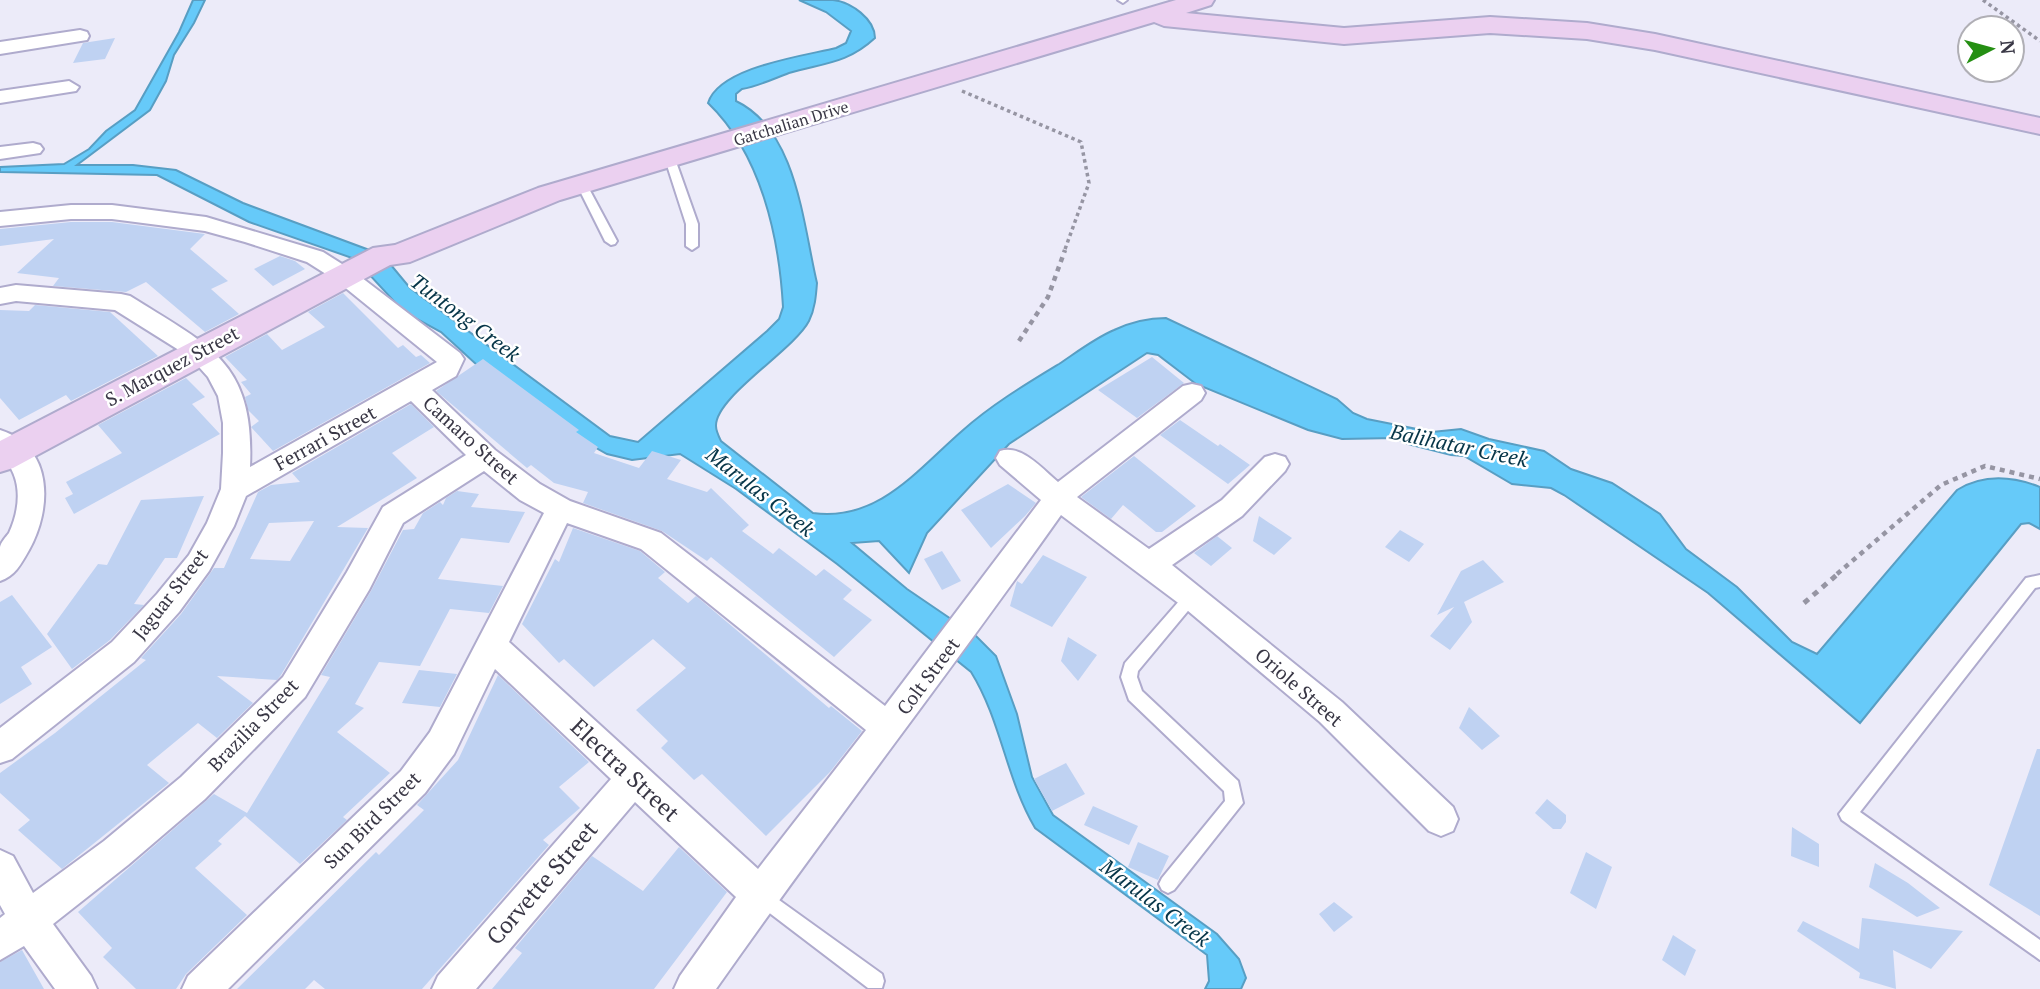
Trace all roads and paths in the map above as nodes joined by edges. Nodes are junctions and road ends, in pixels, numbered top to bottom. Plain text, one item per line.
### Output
1 (1983, 0) edge
2 (1198, 1) edge
3 (1134, 4) edge
4 (80, 36) dead end
5 (2040, 41) edge
6 (0, 48) edge
7 (940, 78) junction
8 (69, 87) dead end
9 (0, 97) edge
10 (2040, 108) edge
11 (766, 122) junction
12 (2040, 126) edge
13 (708, 139) junction
14 (33, 149) dead end
15 (0, 153) edge
16 (670, 159) junction
17 (582, 185) junction
18 (0, 219) edge
19 (437, 229) junction
20 (611, 241) dead end
21 (692, 246) dead end
22 (367, 264) junction
23 (0, 296) edge
24 (1019, 341) dead end
25 (199, 351) junction
26 (415, 389) junction
27 (1192, 393) dead end
28 (5, 449) edge
29 (485, 457) junction
30 (1010, 458) dead end
31 (1275, 464) dead end
32 (2040, 479) edge
33 (235, 489) junction
34 (1058, 498) junction
35 (560, 509) junction
36 (1150, 564) junction
37 (0, 569) edge
38 (2040, 581) edge
39 (1192, 596) junction
40 (1804, 603) dead end
41 (491, 645) junction
42 (888, 728) junction
43 (0, 748) edge
44 (634, 778) junction
45 (1441, 819) dead end
46 (0, 868) edge
47 (1168, 884) dead end
48 (760, 895) junction
49 (24, 924) edge
50 (2040, 951) edge
51 (875, 981) dead end
52 (78, 989) edge
53 (201, 989) edge
54 (451, 989) edge
55 (693, 989) edge

1 - 5 path
2 - 3 street, Gatchalian Drive
2 - 10 street
3 - 7 street, Gatchalian Drive
3 - 11 street, Gatchalian Drive
3 - 12 street
4 - 6 street
7 - 11 street, Gatchalian Drive
7 - 24 path
8 - 9 street
11 - 13 street, Gatchalian Drive
13 - 16 street, Gatchalian Drive
13 - 19 street, Gatchalian Drive
14 - 15 street
16 - 17 street, Gatchalian Drive
16 - 21 lane
17 - 19 street, Gatchalian Drive
17 - 20 lane
18 - 22 street
19 - 22 street, Gatchalian Drive
22 - 25 street, S. Marquez Street
22 - 26 street, Camaro Street
23 - 25 street, Jaguar Street
25 - 28 street, S. Marquez Street
25 - 33 street, Jaguar Street
26 - 29 street, Camaro Street
26 - 33 street, Ferrari Street
27 - 34 street, Colt Street
28 - 37 street
29 - 35 street, Camaro Street
29 - 49 street, Brazilia Street
30 - 34 street, Oriole Street
31 - 36 street
32 - 40 path
33 - 43 street, Jaguar Street
34 - 36 street, Oriole Street
34 - 42 street, Colt Street
35 - 41 street, Sun Bird Street
35 - 42 street, Camaro Street
36 - 39 street, Oriole Street
38 - 50 lane
39 - 45 street, Oriole Street
39 - 47 lane
41 - 44 street, Electra Street
41 - 53 street, Sun Bird Street
42 - 48 street, Colt Street
44 - 48 street, Electra Street
44 - 54 street, Corvette Street
46 - 49 street
48 - 51 lane
48 - 55 street, Colt Street
49 - 52 street

